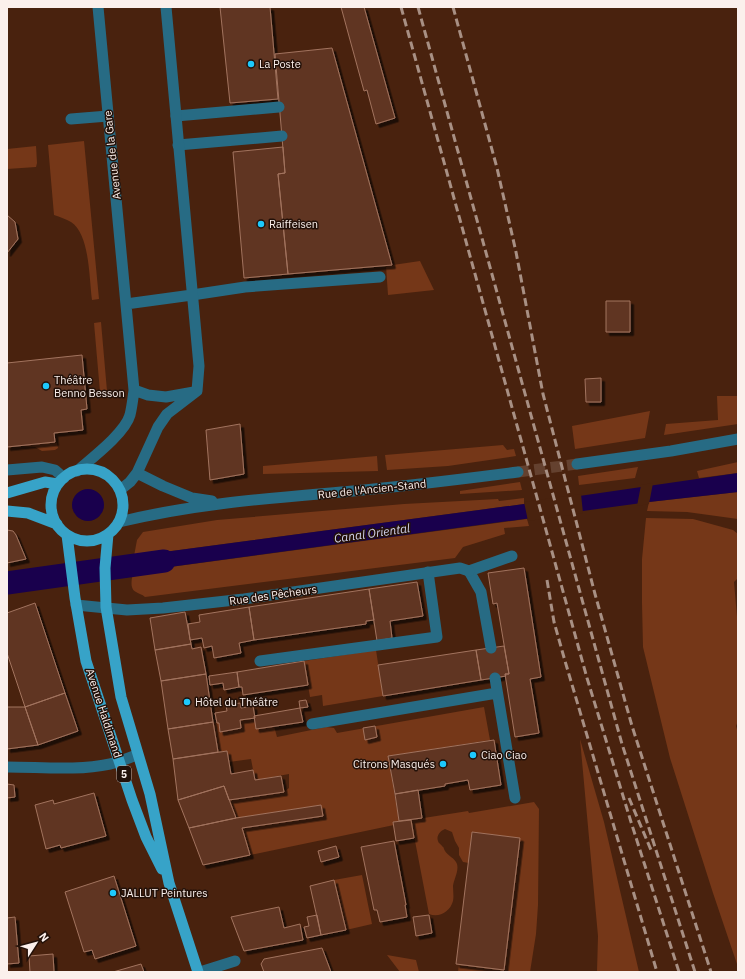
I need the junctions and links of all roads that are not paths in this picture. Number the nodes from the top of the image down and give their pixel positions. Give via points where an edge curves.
1 (98, 7) edge
2 (166, 7) edge
3 (279, 108) dead end
4 (108, 116) junction
5 (176, 116) junction
6 (71, 119) dead end
7 (282, 136) dead end
8 (178, 145) junction
9 (380, 277) dead end
10 (192, 295) junction
11 (126, 304) junction
12 (134, 390) junction
13 (197, 391) junction
14 (738, 439) edge
15 (577, 464) tunnel mouth
16 (7, 470) edge
17 (77, 471) junction
18 (518, 472) tunnel mouth
19 (137, 473) junction
20 (61, 481) junction
21 (120, 490) junction
22 (7, 493) edge
23 (224, 502) junction
24 (7, 511) edge
25 (119, 522) junction
26 (57, 524) junction
27 (108, 534) junction
28 (67, 535) junction
29 (512, 556) dead end
30 (469, 571) junction
31 (428, 572) junction
32 (75, 601) junction
33 (106, 607) junction
34 (490, 648) dead end
35 (260, 661) dead end
36 (495, 678) dead end
37 (497, 693) junction
38 (312, 724) dead end
39 (137, 755) junction
40 (120, 761) junction
41 (7, 767) edge
42 (515, 798) dead end
43 (169, 882) junction
44 (235, 961) dead end
45 (199, 972) edge

1 - 4 street, Avenue de la Gare
2 - 5 street
3 - 5 street
4 - 6 street
4 - 11 street, Avenue de la Gare
5 - 8 street
7 - 8 street
8 - 10 street
9 - 10 street via 245,287
10 - 11 street
10 - 13 street via 199,366
11 - 12 street, Avenue de la Gare
12 - 13 street via 166,397
12 - 17 street, Avenue de la Gare via 127,423
13 - 19 street via 167,414 158,427
14 - 15 street
16 - 20 street via 42,467 55,470
17 - 20 main road
17 - 21 main road via 98,471 107,475
18 - 23 street, Rue de l'Ancien-Stand via 395,487
19 - 21 street
19 - 23 street, Rue de l'Ancien-Stand via 192,498
20 - 22 main road via 45,482
20 - 26 main road via 52,497 52,511
21 - 25 main road via 123,512
23 - 25 street, Rue de l'Ancien-Stand
24 - 26 main road via 28,512
25 - 27 main road
26 - 28 main road
27 - 28 main road via 98,540 88,541 77,540
27 - 33 main road, Avenue Haldimand / 5 via 105,568
28 - 32 main road, Avenue Haldimand / 5
29 - 30 street
30 - 31 street, Rue des Pêcheurs via 460,568
30 - 34 street via 481,592
31 - 33 street, Rue des Pêcheurs via 163,608 127,610
31 - 35 street via 438,637
32 - 33 street, Rue des Pêcheurs
32 - 40 main road, Avenue Haldimand / 5 via 86,661
33 - 39 main road, Avenue Haldimand / 5 via 121,697
36 - 37 street
37 - 38 street
37 - 42 street
39 - 40 street
39 - 43 main road, Avenue Haldimand / 5 via 150,794
40 - 41 street via 72,768
40 - 43 main road, Avenue Haldimand / 5 via 146,837
43 - 45 main road, Avenue Haldimand / 5
44 - 45 street

